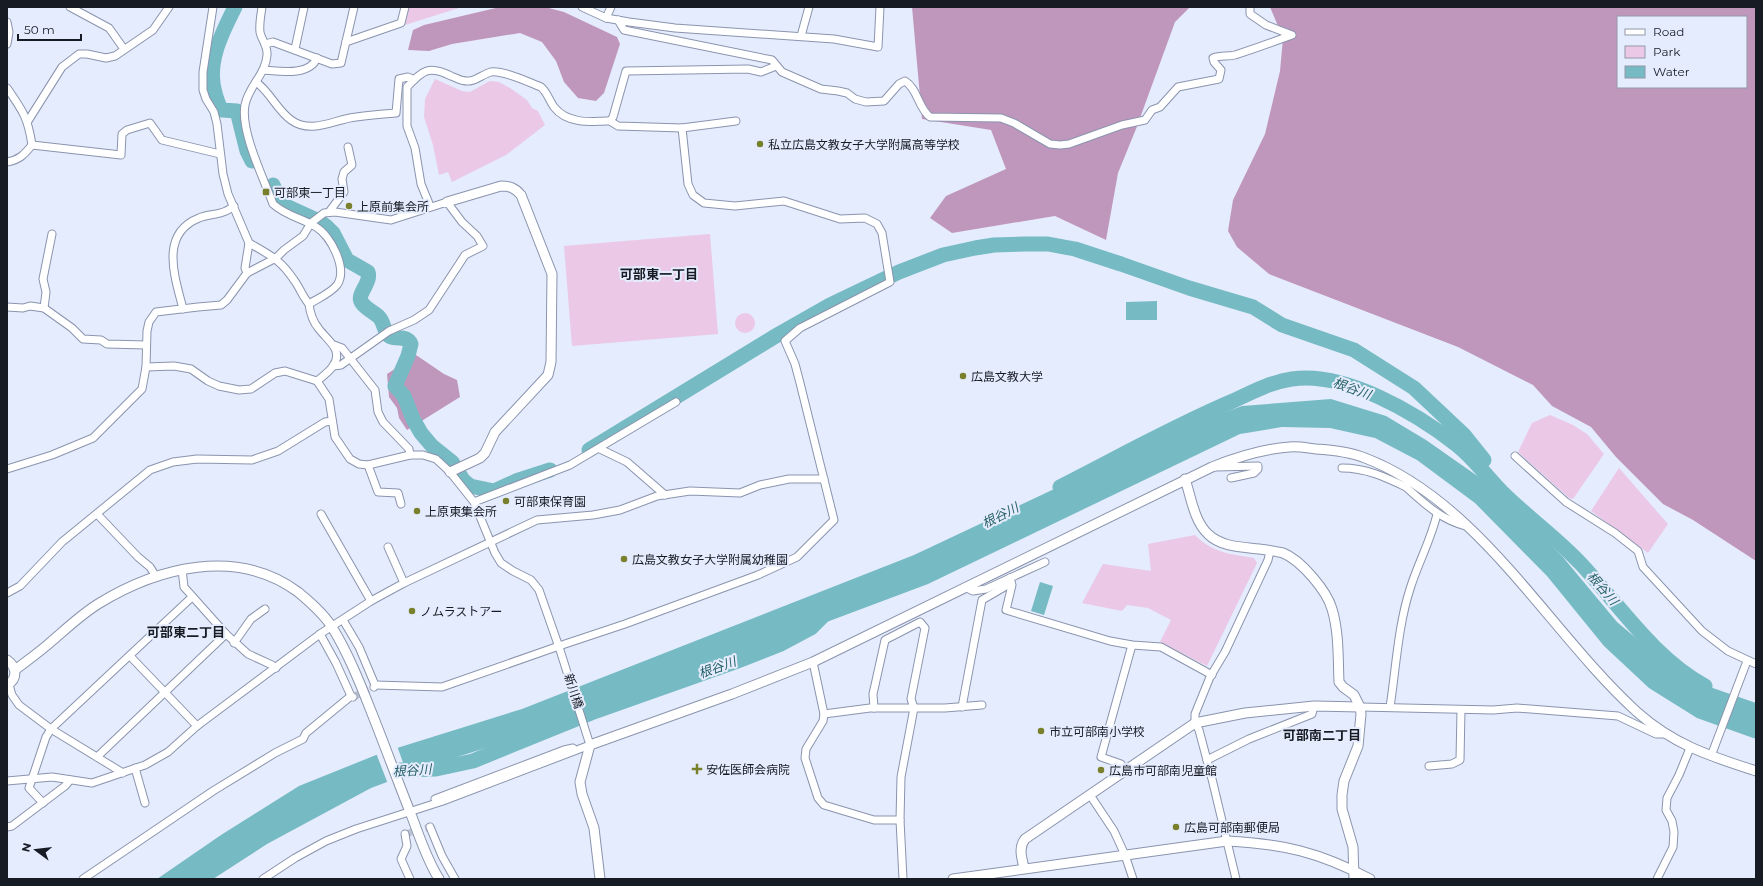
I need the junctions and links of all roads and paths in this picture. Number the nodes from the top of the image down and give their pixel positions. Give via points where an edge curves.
1 (70, 7) edge
2 (169, 7) edge
3 (213, 7) edge
4 (262, 7) edge
5 (304, 7) edge
6 (354, 7) edge
7 (405, 7) edge
8 (582, 7) edge
9 (611, 7) edge
10 (809, 7) edge
11 (880, 7) edge
12 (1250, 7) edge
13 (606, 18) junction
14 (618, 20) junction
15 (7, 22) edge
16 (801, 36) junction
17 (346, 42) junction
18 (7, 44) edge
19 (265, 44) junction
20 (124, 49) junction
21 (295, 49) junction
22 (317, 58) junction
23 (776, 66) junction
24 (263, 70) junction
25 (414, 80) junction
26 (256, 82) junction
27 (7, 88) edge
28 (28, 121) junction
29 (610, 121) junction
30 (736, 121) dead end
31 (682, 128) junction
32 (32, 146) junction
33 (348, 147) dead end
34 (220, 154) junction
35 (7, 162) edge
36 (447, 202) junction
37 (234, 206) junction
38 (430, 206) junction
39 (329, 212) junction
40 (314, 220) junction
41 (52, 234) dead end
42 (249, 243) junction
43 (276, 258) junction
44 (247, 273) junction
45 (309, 304) junction
46 (7, 306) edge
47 (44, 308) junction
48 (183, 309) junction
49 (146, 345) junction
50 (334, 345) junction
51 (350, 358) junction
52 (333, 366) junction
53 (146, 367) junction
54 (317, 381) junction
55 (676, 402) dead end
56 (332, 421) junction
57 (600, 449) junction
58 (410, 455) junction
59 (1515, 456) dead end
60 (368, 465) junction
61 (1212, 467) junction
62 (7, 468) edge
63 (1342, 468) dead end
64 (454, 470) junction
65 (1230, 478) dead end
66 (824, 479) junction
67 (1185, 479) junction
68 (1408, 484) junction
69 (665, 495) junction
70 (474, 502) junction
71 (401, 504) dead end
72 (97, 514) junction
73 (321, 514) dead end
74 (1437, 514) junction
75 (1466, 526) junction
76 (491, 542) junction
77 (388, 546) dead end
78 (1270, 551) junction
79 (1045, 562) dead end
80 (182, 569) junction
81 (155, 576) junction
82 (1010, 578) junction
83 (404, 583) junction
84 (965, 588) junction
85 (7, 593) edge
86 (192, 597) junction
87 (371, 601) junction
88 (265, 609) dead end
89 (342, 620) junction
90 (332, 626) junction
91 (226, 634) junction
92 (320, 634) junction
93 (234, 643) junction
94 (1132, 646) junction
95 (559, 648) junction
96 (130, 656) junction
97 (7, 660) edge
98 (813, 662) junction
99 (1746, 664) junction
100 (1756, 664) edge
101 (276, 668) junction
102 (15, 670) junction
103 (1212, 675) junction
104 (8, 685) edge
105 (164, 693) junction
106 (982, 705) dead end
107 (962, 706) junction
108 (1314, 706) junction
109 (1360, 707) junction
110 (1390, 707) junction
111 (874, 708) junction
112 (914, 708) junction
113 (1461, 710) junction
114 (824, 714) junction
115 (1195, 723) junction
116 (197, 726) junction
117 (51, 729) junction
118 (1665, 734) junction
119 (590, 745) junction
120 (1690, 748) junction
121 (1713, 753) junction
122 (97, 757) junction
123 (1207, 760) junction
124 (1429, 766) dead end
125 (135, 768) junction
126 (1126, 771) junction
127 (1756, 771) edge
128 (123, 773) junction
129 (31, 780) junction
130 (70, 780) junction
131 (7, 781) edge
132 (1090, 795) junction
133 (42, 803) junction
134 (145, 803) dead end
135 (408, 809) junction
136 (900, 820) junction
137 (7, 827) edge
138 (430, 827) dead end
139 (405, 834) dead end
140 (1227, 841) junction
141 (1125, 855) junction
142 (1024, 868) junction
143 (1355, 875) edge
144 (83, 879) edge
145 (263, 879) edge
146 (410, 879) edge
147 (439, 879) edge
148 (455, 879) edge
149 (600, 879) edge
150 (903, 879) edge
151 (953, 879) edge
152 (1133, 879) edge
153 (1236, 879) edge
154 (1370, 879) edge
155 (1657, 879) edge

1 - 20 street via 109,28
2 - 20 street via 152,30
3 - 34 street via 203,72 203,90 214,112
4 - 19 street via 260,32
5 - 21 street
6 - 17 street
7 - 17 street via 401,23
8 - 13 street
9 - 13 street
10 - 16 street
11 - 16 street via 878,47
12 - 23 street via 1250,14 1292,35 1247,51 1213,58 1221,70 1219,78 1178,87 1160,107 1152,110 1145,120 1060,146 1050,144 1014,122 1001,118 930,117 926,114 912,85 905,81 884,101 866,102 847,93 811,86 782,72
13 - 14 street
14 - 16 street via 674,28
14 - 23 street via 624,30 772,60
15 - 18 street
17 - 22 street via 341,63 332,64
19 - 21 street via 273,42
19 - 24 street via 268,54
20 - 28 street via 115,56 106,58 78,54 62,67
21 - 22 street
22 - 24 street via 316,62 304,69 292,72
23 - 29 street via 761,72 748,69 626,71
24 - 26 street
25 - 26 street via 408,77 399,79 396,114 355,117 318,127 293,122
25 - 29 street via 421,72 432,69 471,82 483,74 503,73 541,86 558,112 573,119 585,122
25 - 38 street via 407,87 407,126 421,184
26 - 40 street via 245,105 244,117 248,138 273,204 281,211
27 - 28 street
28 - 32 street
29 - 31 street via 618,126
30 - 31 street
31 - 66 street via 688,184 692,195 704,203 736,206 784,201 840,219 865,218 877,224 882,233 890,282 800,328 785,341 797,371
32 - 34 street via 121,155 122,134 150,123 162,140
32 - 35 street via 17,160
33 - 39 street via 352,165 344,172 344,192
34 - 37 street via 228,194
36 - 38 street
36 - 51 street via 483,246 464,256 429,310 387,333
36 - 64 street via 501,186 510,186 517,190 552,274 551,362 548,375 495,432 485,453
37 - 42 street
37 - 48 street via 222,213 199,218 183,227 176,237 173,247 175,273
38 - 39 street via 391,220
39 - 40 street
40 - 43 street via 303,236
40 - 45 street via 327,235 340,262 339,280 336,287
41 - 47 street via 43,279 46,292
42 - 43 street
42 - 44 street via 245,268
43 - 44 street
43 - 45 street via 295,281 302,297
44 - 48 street via 221,306
45 - 50 street via 310,314 319,329
46 - 47 street
47 - 49 street via 83,339 102,340 107,344
48 - 49 street via 156,312 148,322
49 - 53 street
50 - 51 street via 342,348
50 - 52 street via 337,356
51 - 52 street via 341,365
51 - 58 street via 375,390 378,412 383,422 409,449
52 - 54 street
53 - 54 street via 174,366 192,369 208,381 239,390 251,389 275,373 285,370
53 - 62 street via 142,389 93,438 52,455
54 - 56 street via 329,399
55 - 57 street
56 - 60 street via 335,437 350,459
56 - 72 street via 325,422 278,451 252,460 197,459 173,462 150,470
57 - 69 street via 627,462
57 - 70 street via 570,465
58 - 60 street
58 - 64 street, 新川橋 via 422,455
59 - 99 street via 1566,502 1638,551 1644,567 1702,631
60 - 71 street via 378,492 398,493
61 - 65 street via 1258,466 1254,473
61 - 67 street
61 - 68 street via 1244,455 1291,447 1345,453 1364,458
63 - 68 street via 1367,470
64 - 70 street, 新川橋
66 - 69 street via 789,478 740,493 690,491
66 - 95 street via 834,520 797,557 758,575
67 - 78 street via 1194,509 1202,528 1209,536 1232,546
67 - 84 street
68 - 74 street
68 - 75 street via 1433,496
69 - 76 street via 620,510 538,520
70 - 76 street, 新川橋
72 - 81 street via 150,566
72 - 85 street via 62,542 20,586
73 - 87 street
74 - 75 street
74 - 110 street via 1410,589 1402,621
75 - 118 street via 1495,554 1637,712
76 - 83 street
76 - 95 street, 新川橋 via 501,563 531,580 539,590
77 - 83 street
78 - 103 street via 1225,652
78 - 109 street via 1283,553 1295,560 1323,591 1332,608 1335,623 1339,682 1354,695
79 - 82 street
80 - 81 street
80 - 86 street via 184,587
80 - 90 street via 217,566 240,568 274,577 307,599
81 - 102 street via 97,604
82 - 84 street via 986,589 973,591
82 - 94 street via 1012,585 1006,610
82 - 107 street via 1006,586 982,600
83 - 87 street
84 - 98 street
86 - 91 street
86 - 96 street
87 - 89 street
88 - 93 street via 251,620
89 - 90 street
89 - 95 street via 359,647 374,686 442,687
90 - 92 street
90 - 135 street via 354,668
91 - 93 street
91 - 105 street
92 - 101 street
92 - 144 street via 352,696 306,733 303,739 269,756 213,791
93 - 101 street via 248,654
94 - 103 street via 1160,647
94 - 126 street via 1101,757 1120,764
95 - 119 street, 新川橋
96 - 105 street
96 - 117 street
97 - 102 street
98 - 114 street
98 - 119 street
99 - 100 street
99 - 121 street
101 - 116 street
102 - 104 street via 14,678
103 - 115 street via 1195,714
104 - 117 street via 19,705
105 - 116 street
105 - 122 street
106 - 107 street
107 - 112 street
108 - 109 street
108 - 115 street via 1245,713
108 - 123 street via 1312,714 1249,739
109 - 110 street
109 - 143 street via 1358,746 1344,782 1342,795 1342,809 1353,847
110 - 113 street
111 - 112 street
111 - 112 street via 873,694 885,640 920,622 925,628 911,699
111 - 114 street
112 - 136 street via 901,777
113 - 118 street via 1518,708 1618,716 1656,734
113 - 124 street via 1460,760 1452,764
114 - 136 street via 823,721 806,749 805,758 818,798 824,805 874,820
115 - 123 street
115 - 126 street
116 - 125 street via 168,752
117 - 122 street
117 - 129 street
118 - 120 street
119 - 135 street via 564,750
119 - 149 street via 580,782 594,828
120 - 121 street
120 - 155 street via 1667,798 1666,810 1674,832 1673,847
121 - 127 street
122 - 128 street
123 - 140 street
125 - 128 street
125 - 134 street
126 - 132 street
128 - 130 street via 92,783
129 - 130 street via 52,777
129 - 131 street
129 - 133 street via 29,788
130 - 133 street
132 - 141 street via 1114,831
132 - 142 street via 1025,839 1020,850
133 - 137 street via 12,826
135 - 145 street via 326,841
135 - 147 street via 428,860
136 - 150 street
138 - 148 street
139 - 146 street via 407,846 401,859
140 - 141 street
140 - 143 street via 1295,848 1325,858
140 - 153 street
141 - 142 street
141 - 152 street
142 - 151 street
143 - 154 street

